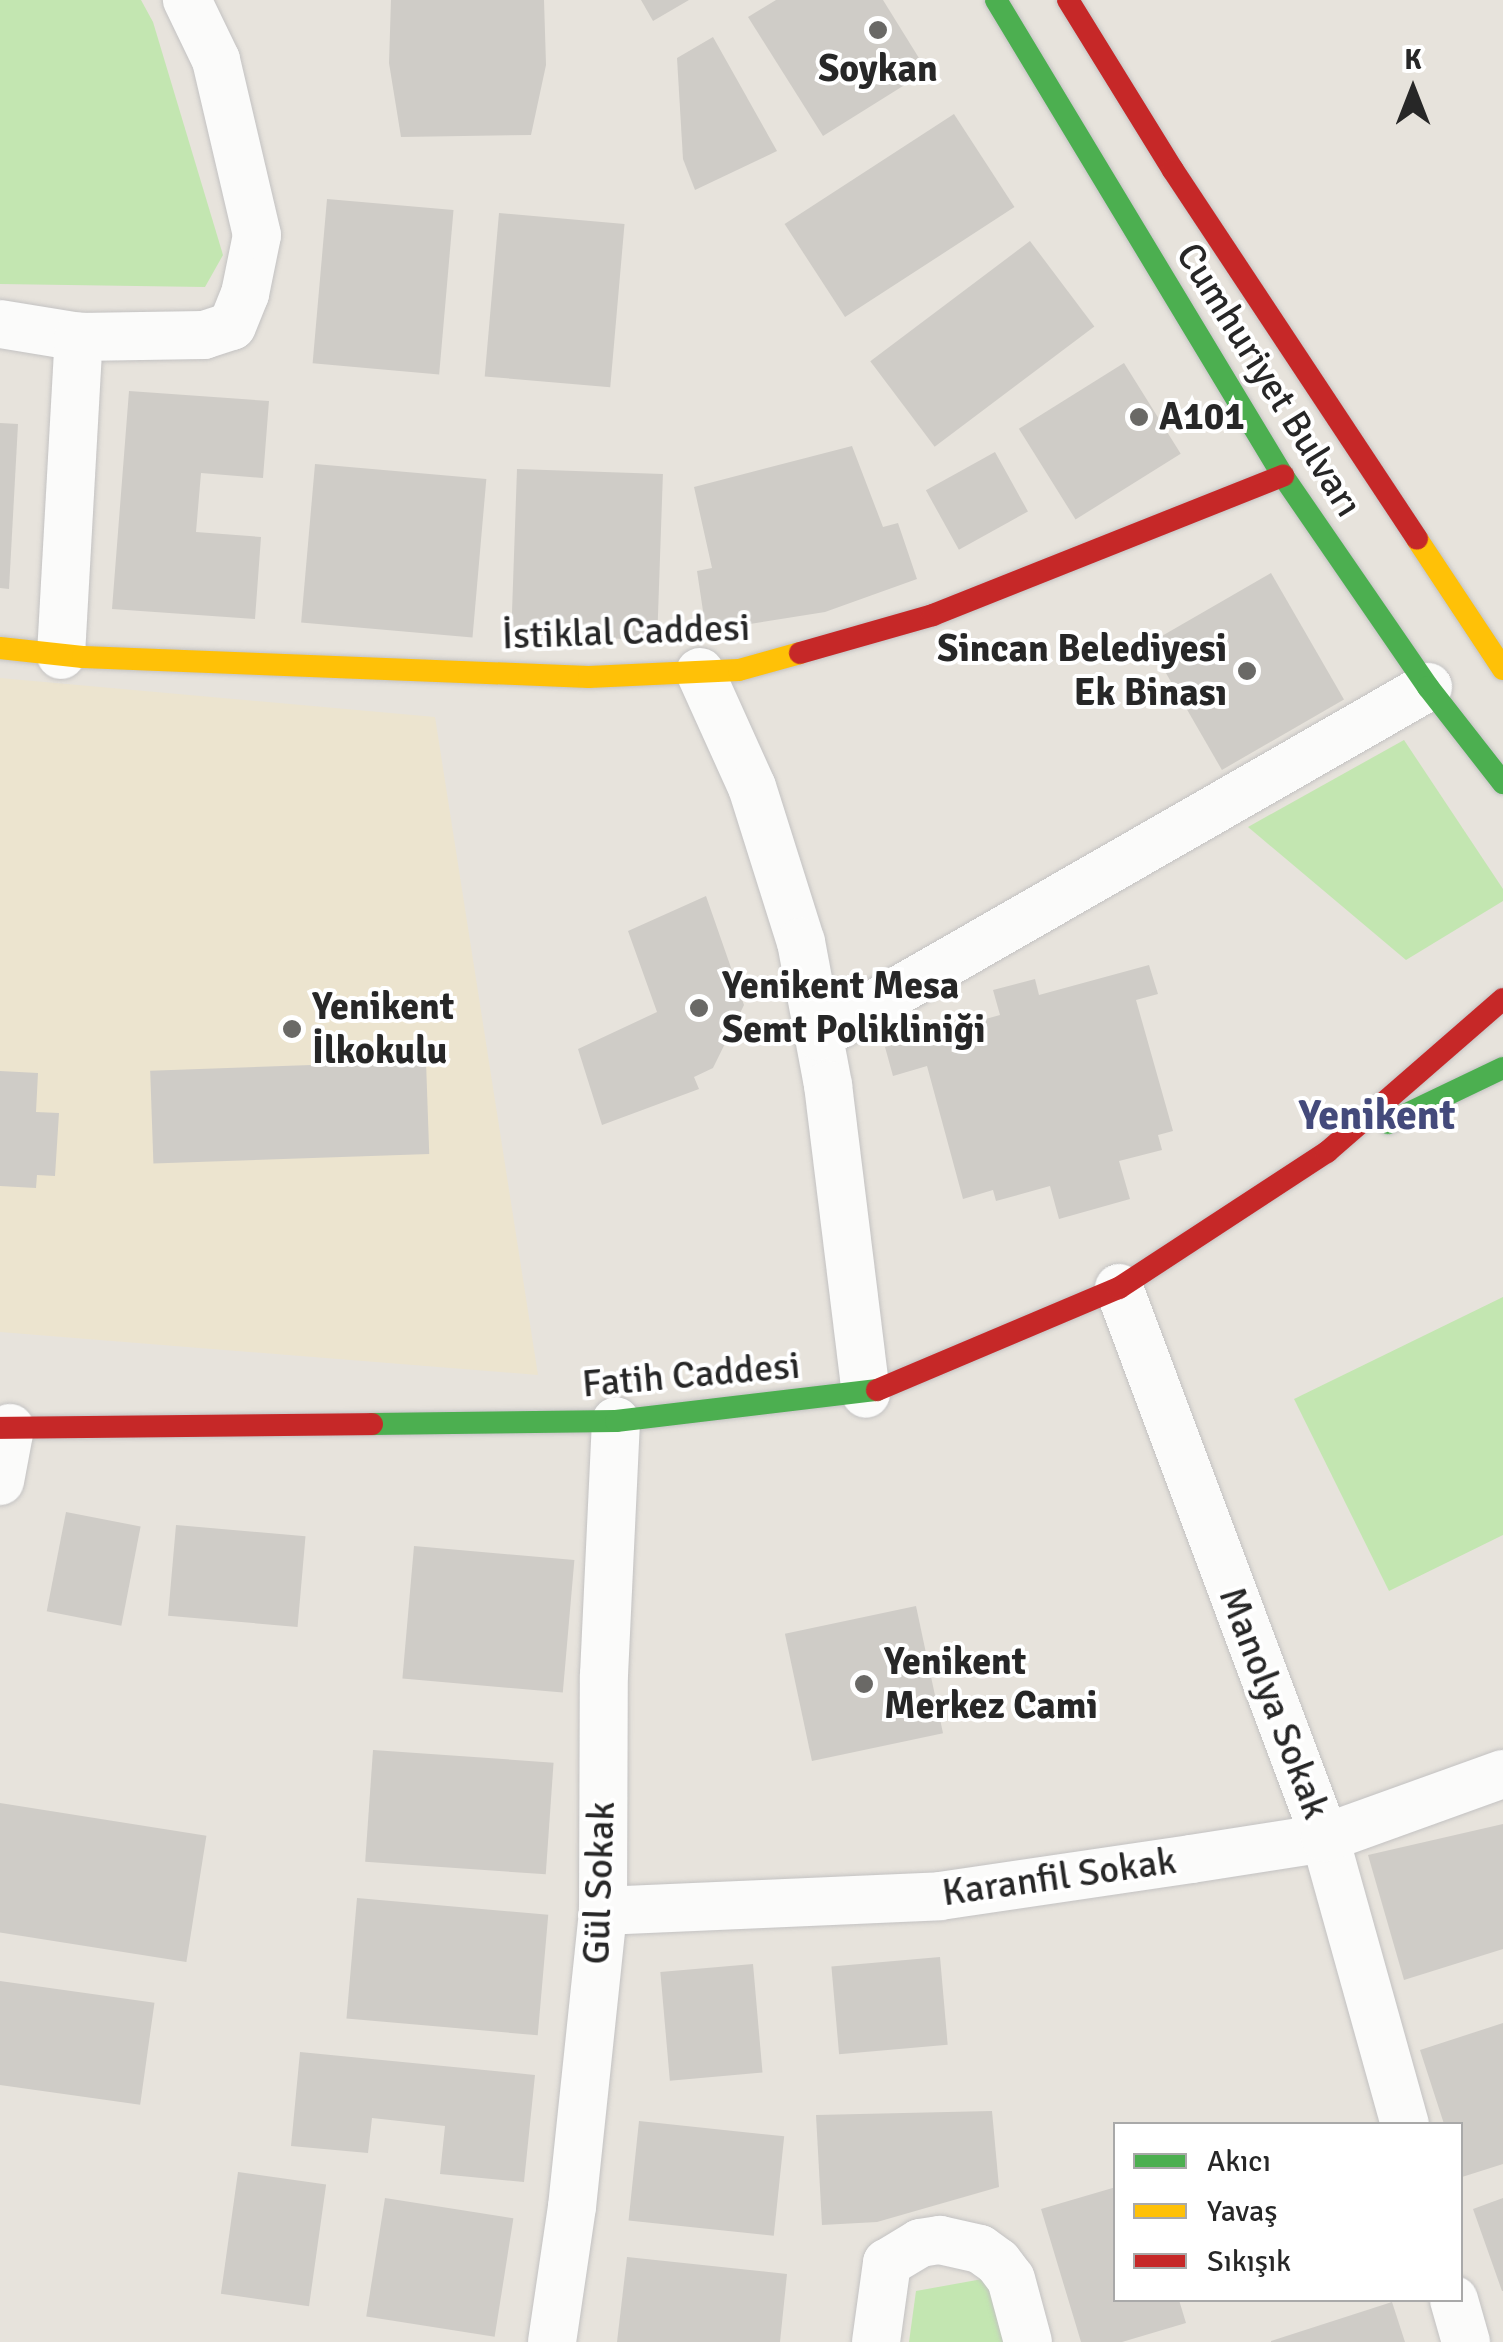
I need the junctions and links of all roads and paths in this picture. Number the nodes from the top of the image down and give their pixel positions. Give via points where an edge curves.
1 (187, 0) edge
2 (996, 0) edge
3 (1068, 0) edge
4 (0, 324) edge
5 (79, 337) junction
6 (1283, 476) junction
7 (0, 648) edge
8 (61, 655) junction
9 (1503, 669) edge
10 (700, 672) junction
11 (1428, 687) junction
12 (1503, 783) edge
13 (1503, 999) edge
14 (819, 1036) junction
15 (1503, 1068) edge
16 (1326, 1152) junction
17 (1120, 1288) junction
18 (866, 1394) junction
19 (616, 1421) junction
20 (5, 1428) edge
21 (0, 1481) edge
22 (1503, 1774) edge
23 (1325, 1838) junction
24 (602, 1910) junction
25 (1404, 2122) edge
26 (1455, 2302) edge
27 (552, 2342) edge
28 (876, 2342) edge
29 (1028, 2342) edge
30 (1466, 2342) edge

1 - 5 street via 216,60 257,234 245,294 232,326 204,335
2 - 6 street, Cumhuriyet Bulvarı
3 - 9 street, Cumhuriyet Bulvarı
4 - 5 street
5 - 8 street
6 - 10 street, İstiklal Caddesi via 934,615 739,670
6 - 11 street, Cumhuriyet Bulvarı
7 - 8 street, İstiklal Caddesi
8 - 10 street, İstiklal Caddesi via 589,676
10 - 14 street via 752,787 801,942
11 - 12 street, Cumhuriyet Bulvarı
11 - 14 street
13 - 16 street, Fatih Caddesi
14 - 18 street
15 - 16 street, Fatih Caddesi
16 - 17 street, Fatih Caddesi
17 - 18 street, Fatih Caddesi
17 - 23 street, Manolya Sokak
18 - 19 street, Fatih Caddesi
19 - 20 street, Fatih Caddesi
19 - 24 street, Gül Sokak
20 - 21 street
22 - 23 street, Karanfil Sokak
23 - 24 street, Karanfil Sokak via 940,1896
23 - 25 street, Manolya Sokak
24 - 27 street, Gül Sokak
26 - 30 street
28 - 29 street via 886,2263 902,2250 940,2240 980,2249 998,2262 1012,2279

